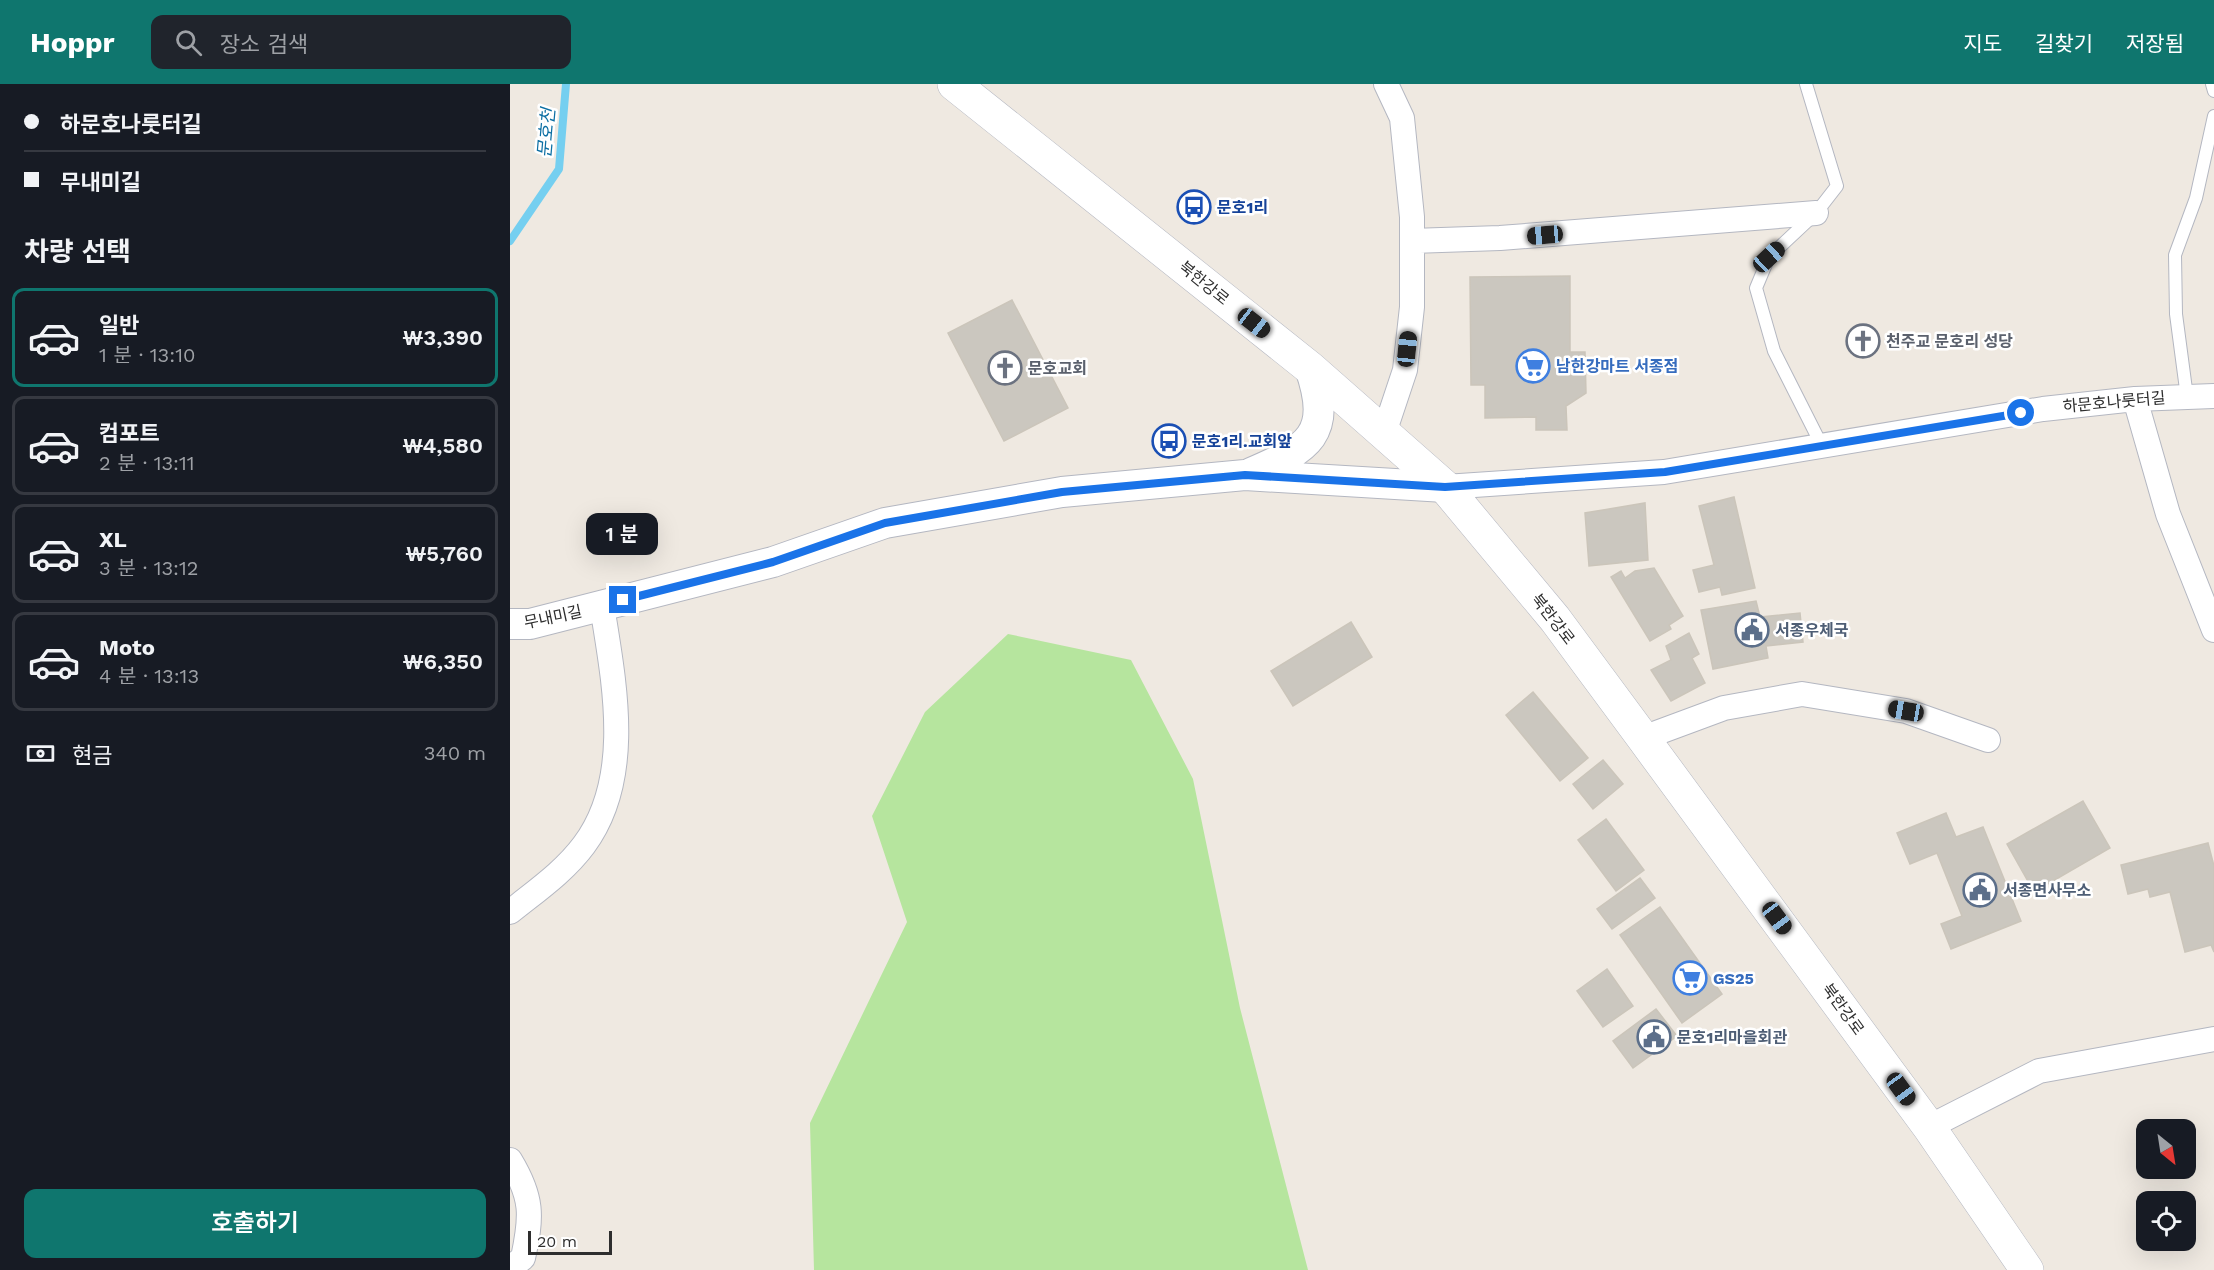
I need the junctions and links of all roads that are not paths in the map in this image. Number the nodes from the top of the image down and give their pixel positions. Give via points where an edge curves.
1 (954, 84) edge
2 (1386, 84) edge
3 (1806, 84) edge
4 (2212, 84) edge
5 (2214, 92) edge
6 (2214, 116) edge
7 (1816, 213) junction
8 (1412, 241) junction
9 (1310, 368) junction
10 (2214, 396) edge
11 (2187, 397) junction
12 (2135, 399) junction
13 (1384, 433) junction
14 (1822, 446) junction
15 (1245, 475) junction
16 (1445, 487) junction
17 (602, 606) junction
18 (510, 624) edge
19 (2214, 630) edge
20 (1643, 738) junction
21 (1988, 740) dead end
22 (510, 912) edge
23 (2214, 1039) edge
24 (1929, 1127) junction
25 (510, 1160) edge
26 (510, 1268) edge
27 (2027, 1270) edge

1 - 9 main road, 북한강로
2 - 8 street via 1402,118
3 - 7 lane via 1837,186
4 - 5 lane
6 - 11 lane via 2196,198 2175,255 2176,314
7 - 8 street via 1500,238
7 - 14 lane via 1769,257 1756,288 1774,351
8 - 13 street via 1412,307 1405,370
9 - 13 main road, 북한강로
9 - 15 street via 1320,416 1309,442 1281,460
10 - 11 street, 하문호나룻터길
11 - 12 street, 하문호나룻터길
12 - 14 street, 하문호나룻터길 via 2043,409
12 - 19 street via 2168,514
13 - 16 main road, 북한강로
14 - 16 street, 하문호나룻터길 via 1665,472
15 - 16 street, 무내미길
15 - 17 street, 무내미길 via 1062,492 885,523 773,562
16 - 20 main road, 북한강로 via 1555,620
17 - 18 street, 무내미길 via 530,624
17 - 22 street via 615,687 614,761 606,806 585,844 560,872
20 - 21 street via 1724,708 1802,693 1906,711
20 - 24 main road, 북한강로
23 - 24 street via 2039,1071
24 - 27 main road, 북한강로
25 - 26 street via 524,1184 531,1222 523,1258

